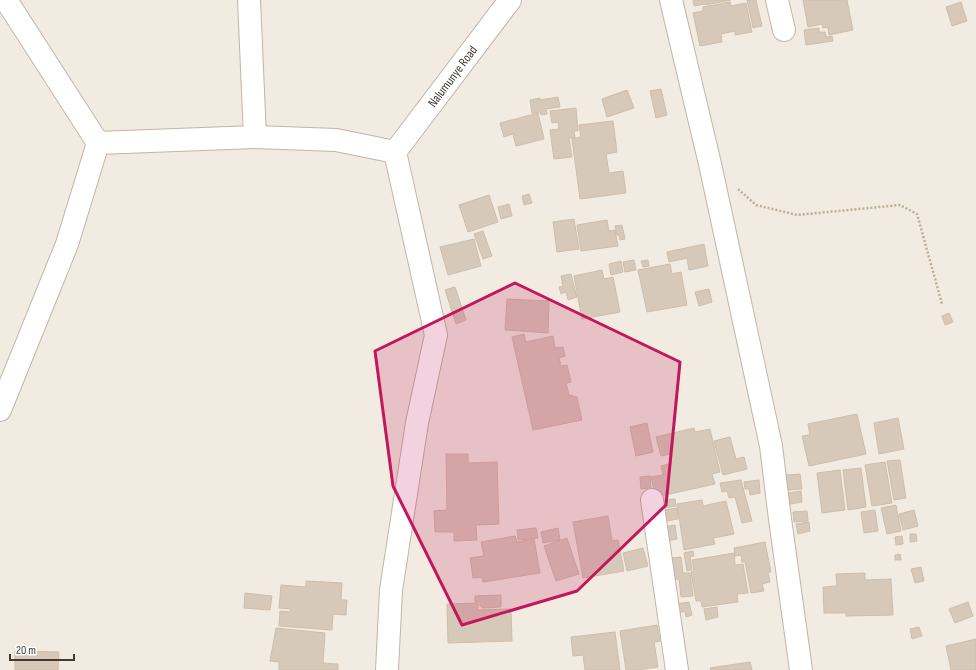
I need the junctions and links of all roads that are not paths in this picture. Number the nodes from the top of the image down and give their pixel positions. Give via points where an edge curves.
1 (6, 0) edge
2 (249, 0) edge
3 (510, 0) edge
4 (671, 0) edge
5 (777, 0) edge
6 (784, 30) dead end
7 (255, 137) junction
8 (98, 143) junction
9 (395, 152) junction
10 (9, 362) edge
11 (0, 410) edge
12 (652, 500) dead end
13 (387, 670) edge
14 (677, 670) edge
15 (801, 670) edge

1 - 8 street
2 - 7 street
3 - 9 street, Nalumunye Road
4 - 15 street via 710,164 771,446
5 - 6 street
7 - 8 street
7 - 9 street via 336,140
8 - 10 street via 67,244
9 - 13 street via 436,335 417,423 391,590
10 - 11 street
12 - 14 street

